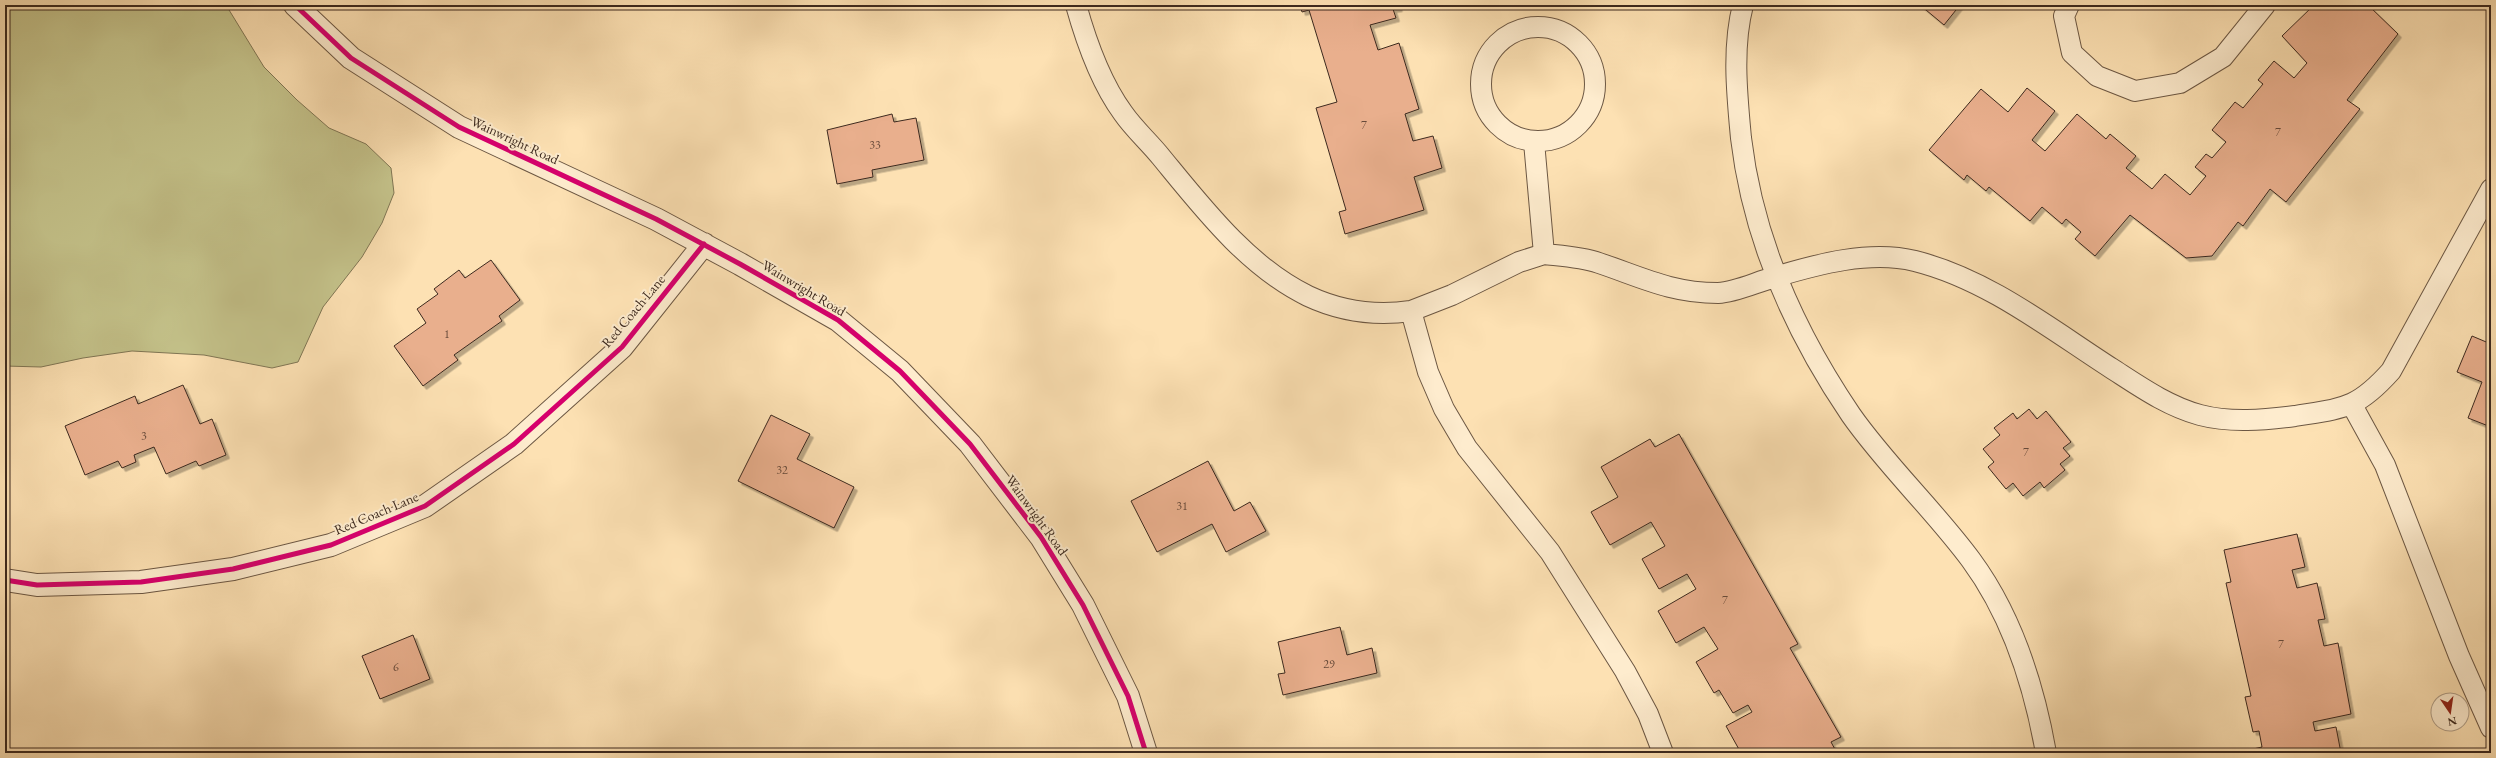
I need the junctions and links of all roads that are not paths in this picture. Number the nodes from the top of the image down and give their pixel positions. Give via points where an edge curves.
1 (295, 5) edge
2 (1076, 5) edge
3 (1743, 5) edge
4 (2070, 5) edge
5 (2259, 7) edge
6 (1534, 142) junction
7 (2491, 189) edge
8 (704, 244) junction
9 (1544, 254) junction
10 (1775, 276) junction
11 (1411, 311) junction
12 (2352, 405) junction
13 (5, 580) edge
14 (2491, 728) edge
15 (1146, 753) edge
16 (1663, 753) edge
17 (2046, 753) edge

1 - 8 street, Wainwright Road via 351,58 459,127
2 - 11 lane via 1103,78 1123,113 1213,220 1273,275 1308,296 1348,310 1386,314
3 - 10 lane via 1739,21 1737,98 1745,172 1754,211
4 - 5 lane via 2064,16 2072,53 2097,76 2135,91 2180,83 2223,57
6 - 6 lane via 1506,133 1490,117 1482,98 1481,76 1487,57 1495,45 1510,33 1534,27 1552,29 1572,38 1584,49 1594,68 1596,86 1584,120 1571,132 1555,139
6 - 9 lane
7 - 12 lane via 2391,371 2372,392
8 - 13 street, Red Coach Lane via 622,347 514,444 425,506 331,545 234,569 141,582 37,585
8 - 15 street, Wainwright Road via 838,320 900,371 970,444 1041,537 1084,605 1128,696
9 - 10 lane via 1596,262 1656,284 1687,292 1721,293
9 - 11 lane via 1519,262 1452,295
10 - 12 lane via 1844,260 1882,257 1914,261 1958,276 2008,301 2153,396 2200,415 2233,420 2269,420
10 - 17 lane via 1793,319 1819,366 1853,417 1972,561 2002,611 2022,656 2037,702
11 - 16 lane via 1428,372 1444,409 1467,448 1550,552 1625,671 1648,714
12 - 14 lane via 2385,465 2459,656

